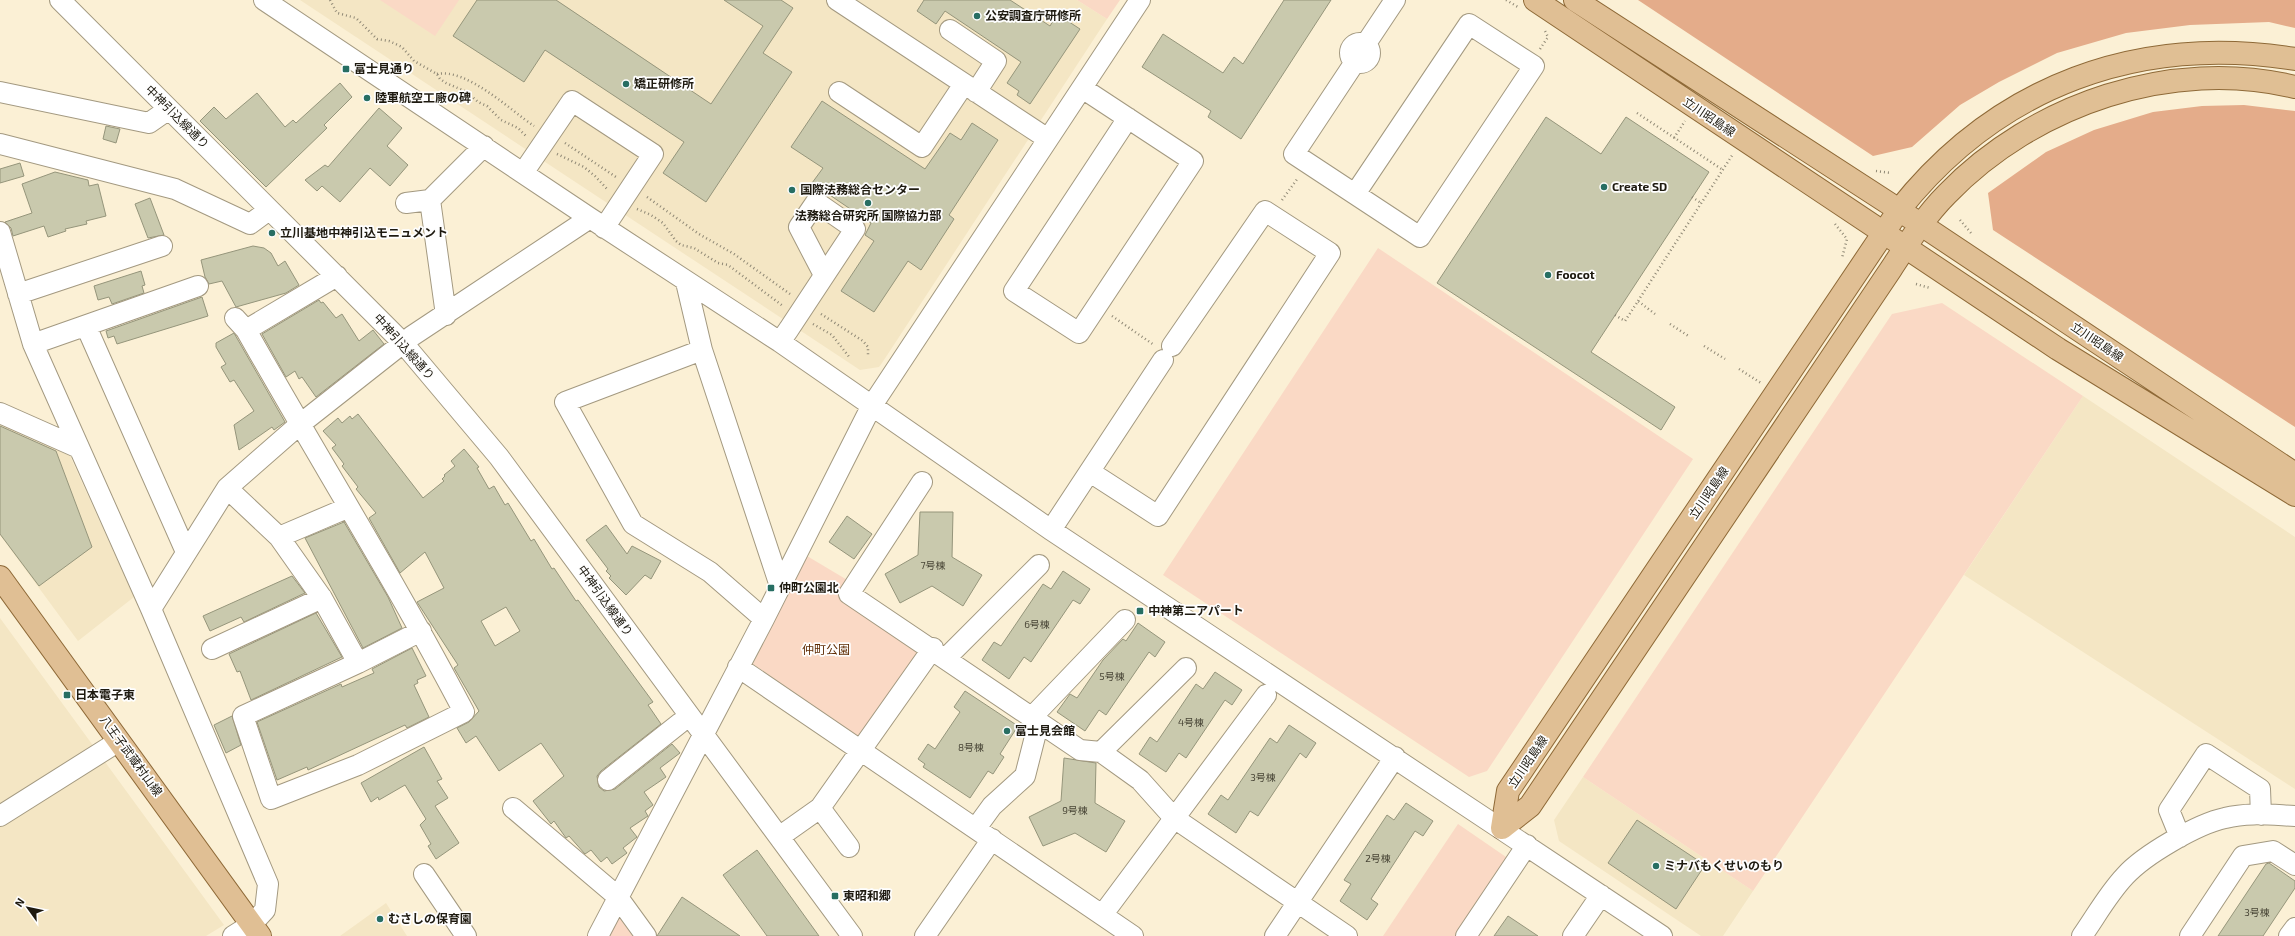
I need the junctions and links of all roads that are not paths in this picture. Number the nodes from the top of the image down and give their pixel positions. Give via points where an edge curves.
1 (60, 0) edge
2 (264, 0) edge
3 (837, 0) edge
4 (1140, 0) edge
5 (1395, 0) edge
6 (1535, 0) edge
7 (1575, 0) edge
8 (950, 30) dead end
9 (2295, 59) edge
10 (2295, 87) edge
11 (970, 88) junction
12 (1082, 88) junction
13 (0, 92) edge
14 (839, 92) dead end
15 (169, 109) junction
16 (1128, 118) junction
17 (1048, 139) junction
18 (0, 144) edge
19 (484, 146) junction
20 (523, 173) junction
21 (1355, 194) junction
22 (430, 200) junction
23 (406, 203) dead end
24 (269, 210) junction
25 (1899, 210) junction
26 (597, 223) junction
27 (1921, 225) junction
28 (0, 232) edge
29 (1883, 233) junction
30 (162, 246) dead end
31 (1905, 248) junction
32 (824, 275) dead end
33 (337, 276) junction
34 (686, 282) junction
35 (11, 285) edge
36 (198, 286) dead end
37 (446, 315) junction
38 (86, 326) junction
39 (780, 342) junction
40 (403, 343) junction
41 (33, 344) junction
42 (702, 350) junction
43 (871, 407) junction
44 (0, 413) edge
45 (299, 425) junction
46 (78, 448) junction
47 (1090, 472) junction
48 (2295, 474) edge
49 (922, 482) dead end
50 (227, 488) junction
51 (2295, 495) edge
52 (347, 508) junction
53 (531, 520) dead end
54 (1051, 530) junction
55 (279, 537) junction
56 (186, 552) junction
57 (1039, 564) dead end
58 (0, 577) edge
59 (780, 586) junction
60 (322, 598) junction
61 (151, 609) junction
62 (764, 619) junction
63 (1125, 620) dead end
64 (421, 631) junction
65 (212, 649) dead end
66 (940, 653) junction
67 (358, 664) junction
68 (738, 667) junction
69 (1186, 668) dead end
70 (1266, 695) dead end
71 (1035, 719) junction
72 (680, 723) junction
73 (700, 740) junction
74 (119, 741) junction
75 (862, 751) junction
76 (1101, 752) junction
77 (1395, 757) junction
78 (608, 780) dead end
79 (513, 808) dead end
80 (820, 808) junction
81 (2261, 814) junction
82 (0, 816) edge
83 (2295, 816) edge
84 (1174, 818) junction
85 (976, 828) junction
86 (1502, 828) junction
87 (779, 837) junction
88 (2180, 837) junction
89 (992, 839) junction
90 (1527, 845) junction
91 (849, 847) dead end
92 (2295, 865) edge
93 (424, 874) dead end
94 (1601, 895) junction
95 (617, 896) junction
96 (1297, 902) junction
97 (1103, 914) junction
98 (256, 930) edge
99 (233, 936) edge
100 (466, 936) edge
101 (598, 936) edge
102 (646, 936) edge
103 (852, 936) edge
104 (925, 936) edge
105 (1133, 936) edge
106 (1275, 936) edge
107 (1347, 936) edge
108 (1466, 936) edge
109 (1573, 936) edge
110 (1662, 936) edge
111 (2082, 936) edge
112 (2190, 936) edge

1 - 15 street, 中神引込線通り
2 - 19 street
3 - 11 street
4 - 12 street
5 - 21 street via 1294,154
6 - 29 main road, 立川昭島線
7 - 25 main road, 立川昭島線
8 - 11 street via 996,61
9 - 25 main road via 2251,53 2182,53 2138,60 2070,79 2034,95 1969,138 1924,179
10 - 27 main road via 2250,79 2213,78 2175,81 2098,98 2032,128 1996,151 1947,194
11 - 14 street via 922,147
11 - 17 street
12 - 16 street
12 - 17 street
13 - 15 street via 149,123
15 - 24 street, 中神引込線通り
16 - 16 street via 1014,291 1078,333 1193,161
17 - 43 street
18 - 24 street via 175,189 250,224
19 - 20 street
19 - 22 street
20 - 26 street
20 - 26 street via 572,100 653,154 627,194
21 - 21 street via 1420,237 1534,66 1469,24
22 - 23 street
22 - 37 street
24 - 33 street, 中神引込線通り
25 - 27 main road, 立川昭島線
25 - 29 main road, 立川昭島線
26 - 34 street
26 - 37 street
27 - 31 main road
27 - 48 main road, 立川昭島線
28 - 35 street
29 - 31 main road, 立川昭島線
29 - 86 main road, 立川昭島線 via 1508,791
30 - 35 street
31 - 51 main road, 立川昭島線 via 2058,349
31 - 86 main road via 1530,806
32 - 39 street
33 - 40 street, 中神引込線通り
33 - 45 street via 241,324
34 - 39 street
34 - 42 street
35 - 41 street
36 - 38 street
37 - 40 street
38 - 41 street
38 - 56 street
39 - 43 street
40 - 45 street
40 - 73 street, 中神引込線通り via 500,457
41 - 46 street
42 - 59 street
42 - 62 street via 565,402 633,524 710,572
43 - 54 street
43 - 59 street
44 - 46 street
45 - 50 street
45 - 52 street
46 - 61 street
47 - 47 street via 1165,352 1265,211 1330,253 1158,516
47 - 54 street
49 - 66 street via 849,594
50 - 55 street
50 - 56 street
52 - 55 street
52 - 64 street
53 - 72 street
54 - 77 street
55 - 60 street
56 - 61 street
57 - 66 street
58 - 74 main road, 八王子武蔵村山線
59 - 62 street
60 - 65 street
60 - 67 street
61 - 98 street via 268,884 265,910
62 - 68 street
63 - 71 street
64 - 67 street
64 - 67 street via 464,712 358,765 271,799 243,716
66 - 71 street
66 - 75 street
68 - 73 street
68 - 75 street
69 - 76 street
70 - 84 street
71 - 76 street via 1080,750
71 - 85 street via 1025,776 992,806
72 - 73 street
72 - 78 street
73 - 87 street
73 - 95 street
74 - 82 street
74 - 98 main road, 八王子武蔵村山線
75 - 80 street
75 - 85 street
76 - 84 street via 1140,780
77 - 86 street
77 - 96 street
79 - 95 street
80 - 87 street
80 - 91 street
81 - 83 street
81 - 88 street via 2209,822
81 - 88 street via 2260,789 2206,754 2169,810
84 - 96 street
84 - 97 street
85 - 89 street
86 - 90 street
87 - 103 street
88 - 111 street via 2126,875
89 - 97 street
89 - 104 street
90 - 94 street
90 - 108 street
92 - 112 street via 2273,851 2243,856
93 - 100 street
94 - 109 street
94 - 110 street
95 - 101 street
95 - 102 street
96 - 106 street
96 - 107 street
97 - 105 street
98 - 99 street

